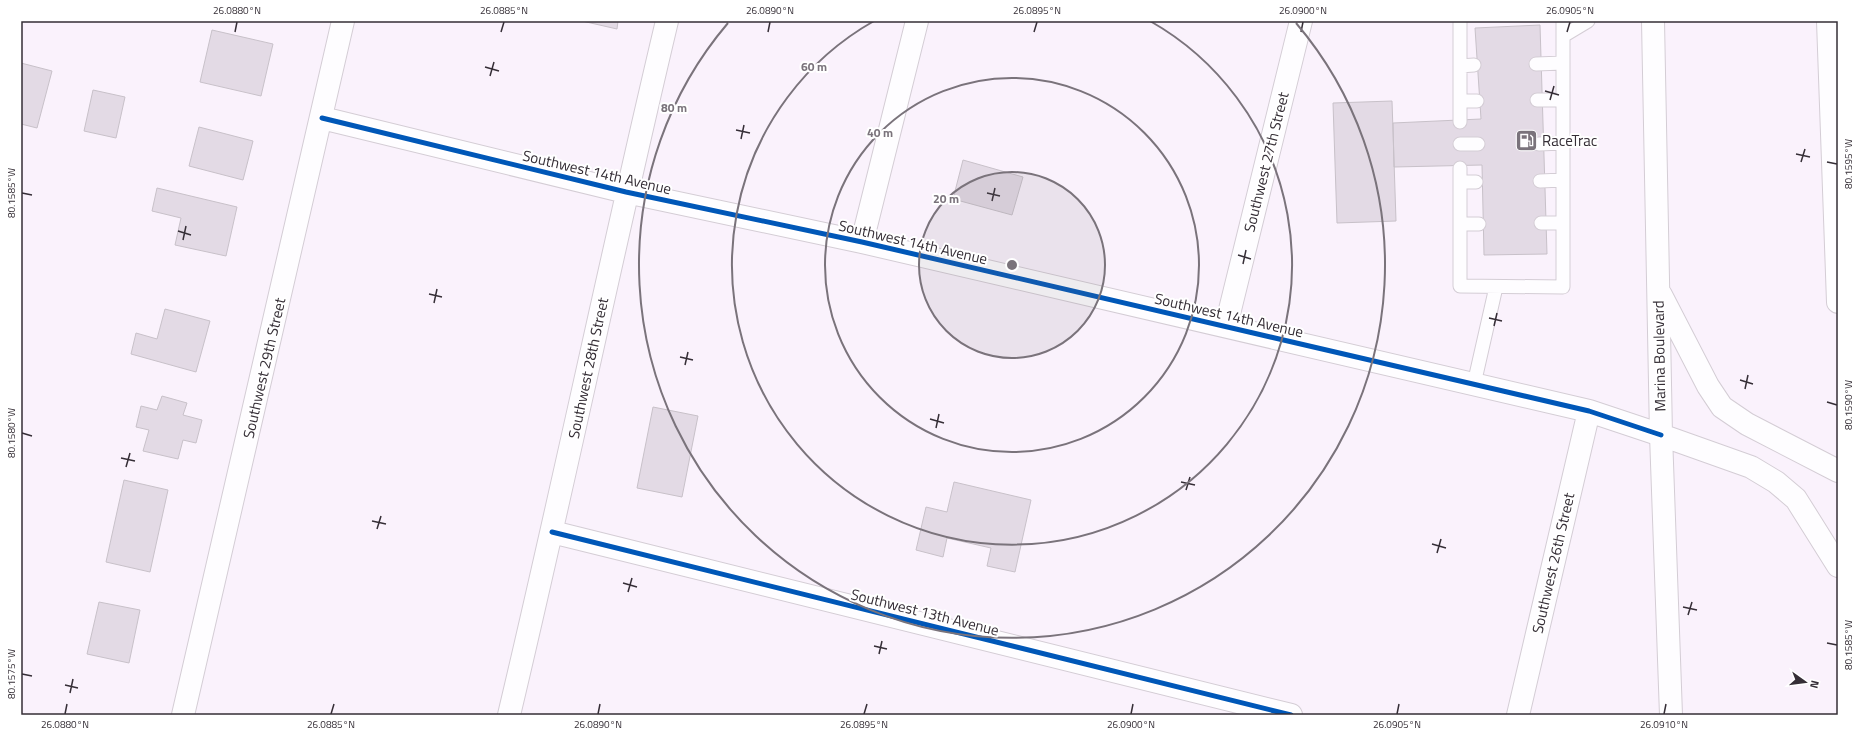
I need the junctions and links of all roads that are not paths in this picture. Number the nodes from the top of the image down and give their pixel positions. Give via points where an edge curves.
1 (343, 21) edge
2 (667, 21) edge
3 (917, 21) edge
4 (1301, 21) edge
5 (1460, 21) edge
6 (1563, 21) edge
7 (1588, 21) edge
8 (1653, 21) edge
9 (1828, 21) edge
10 (1563, 36) junction
11 (1563, 63) junction
12 (1536, 64) dead end
13 (1474, 65) dead end
14 (1460, 66) junction
15 (1537, 100) dead end
16 (1563, 100) junction
17 (1460, 101) junction
18 (1477, 101) dead end
19 (322, 118) junction
20 (1460, 122) dead end
21 (1563, 143) junction
22 (1460, 144) dead end
23 (1478, 144) dead end
24 (1539, 144) dead end
25 (1460, 168) dead end
26 (1563, 180) junction
27 (1540, 181) dead end
28 (1460, 182) junction
29 (1476, 182) dead end
30 (626, 192) junction
31 (1541, 223) dead end
32 (1563, 223) junction
33 (1460, 224) junction
34 (1479, 224) dead end
35 (862, 242) junction
36 (1496, 287) junction
37 (1658, 290) junction
38 (1838, 302) edge
39 (1226, 326) junction
40 (1474, 384) junction
41 (1589, 412) junction
42 (1661, 435) junction
43 (1838, 471) edge
44 (552, 532) junction
45 (1838, 566) edge
46 (184, 715) edge
47 (509, 715) edge
48 (1291, 715) edge
49 (1518, 715) edge
50 (1671, 715) edge

1 - 19 street, Southwest 29th Street
2 - 30 street, Southwest 28th Street
3 - 35 street
4 - 39 street, Southwest 27th Street
5 - 14 lane
6 - 10 lane
7 - 10 lane
8 - 37 street, Marina Boulevard
9 - 38 street
10 - 11 lane
11 - 12 lane
11 - 16 lane
13 - 14 lane
14 - 17 lane
15 - 16 lane
16 - 21 lane
17 - 18 lane
17 - 20 lane
19 - 30 street, Southwest 14th Avenue
19 - 46 street, Southwest 29th Street
21 - 24 lane
21 - 26 lane
22 - 23 lane
25 - 28 lane
26 - 27 lane
26 - 32 lane
28 - 29 lane
28 - 33 lane
30 - 35 street, Southwest 14th Avenue
30 - 44 street, Southwest 28th Street
31 - 32 lane
32 - 36 lane via 1563,287
33 - 34 lane
33 - 36 lane via 1460,286
35 - 39 street, Southwest 14th Avenue
36 - 40 lane
37 - 42 street, Marina Boulevard
37 - 43 street via 1708,386 1722,407 1746,424
39 - 40 street, Southwest 14th Avenue
40 - 41 street, Southwest 14th Avenue
41 - 42 street, Southwest 14th Avenue
41 - 49 street, Southwest 26th Street
42 - 45 street, Southwest 14th Avenue via 1751,467 1776,482 1796,499
42 - 50 street, Marina Boulevard
44 - 47 street, Southwest 28th Street
44 - 48 street, Southwest 13th Avenue

